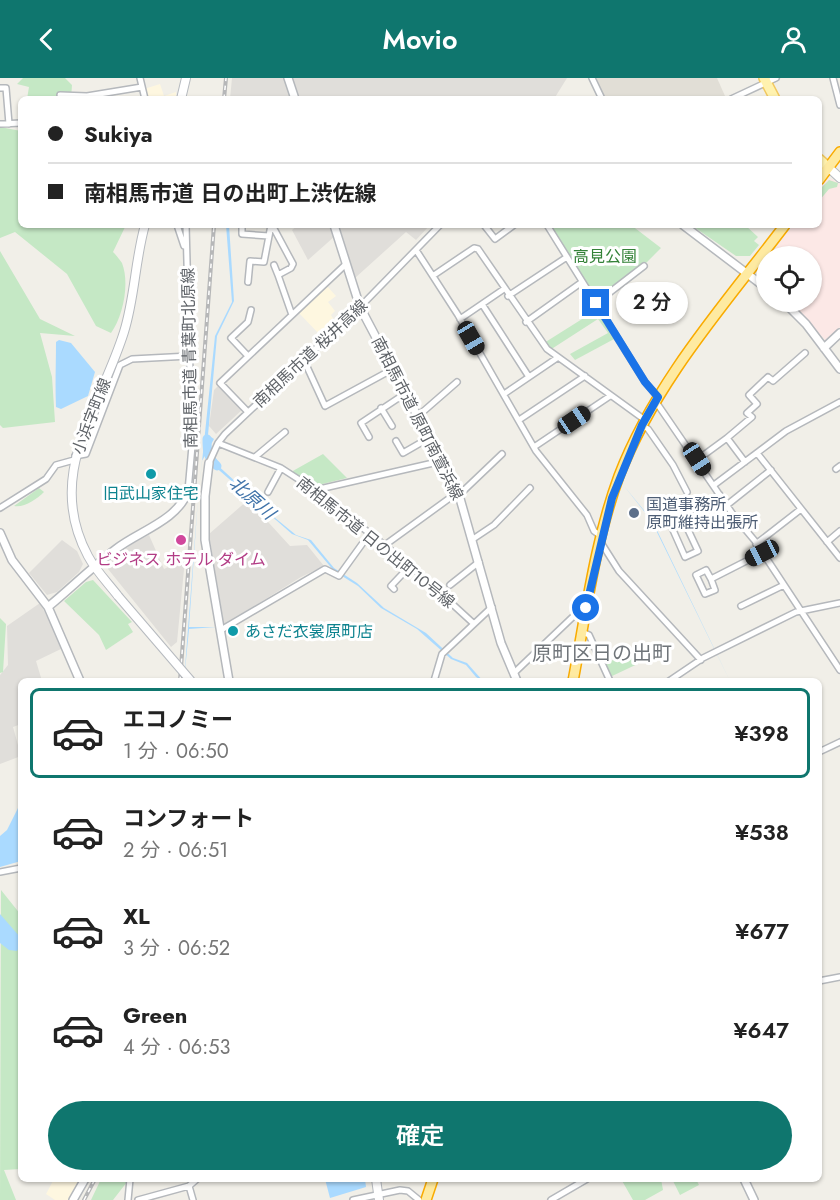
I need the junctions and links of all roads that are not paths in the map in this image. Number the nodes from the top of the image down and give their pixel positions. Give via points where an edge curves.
1 (140, 78) edge
2 (186, 78) edge
3 (288, 78) edge
4 (592, 78) edge
5 (833, 78) edge
6 (769, 79) edge
7 (142, 87) junction
8 (0, 88) edge
9 (103, 94) junction
10 (60, 95) dead end
11 (97, 96) edge
12 (144, 96) edge
13 (182, 96) edge
14 (294, 96) edge
15 (601, 96) edge
16 (737, 96) edge
17 (774, 96) edge
18 (840, 105) edge
19 (18, 123) edge
20 (0, 124) edge
21 (9, 124) junction
22 (840, 152) edge
23 (822, 162) edge
24 (828, 168) junction
25 (822, 176) edge
26 (839, 176) edge
27 (144, 228) edge
28 (178, 228) edge
29 (186, 228) edge
30 (242, 228) edge
31 (270, 228) edge
32 (273, 228) edge
33 (335, 228) edge
34 (437, 228) edge
35 (486, 228) edge
36 (510, 228) edge
37 (549, 228) edge
38 (687, 228) edge
39 (783, 228) edge
40 (269, 236) junction
41 (416, 250) junction
42 (186, 255) junction
43 (567, 257) junction
44 (346, 264) junction
45 (274, 265) dead end
46 (644, 266) dead end
47 (747, 273) junction
48 (278, 275) junction
49 (434, 275) junction
50 (756, 280) edge
51 (248, 282) dead end
52 (582, 282) junction
53 (504, 289) junction
54 (508, 296) junction
55 (596, 303) junction
56 (482, 304) junction
57 (360, 307) junction
58 (251, 310) dead end
59 (793, 312) edge
60 (292, 315) junction
61 (460, 319) junction
62 (526, 322) junction
63 (840, 333) edge
64 (824, 348) junction
65 (805, 353) dead end
66 (190, 356) junction
67 (248, 356) junction
68 (303, 358) junction
69 (557, 358) junction
70 (116, 364) junction
71 (393, 369) junction
72 (840, 369) edge
73 (585, 376) junction
74 (529, 377) junction
75 (457, 382) dead end
76 (406, 393) junction
77 (504, 394) junction
78 (610, 396) junction
79 (657, 399) junction
80 (840, 402) edge
81 (381, 408) junction
82 (247, 411) junction
83 (418, 416) junction
84 (519, 420) junction
85 (643, 423) junction
86 (392, 426) dead end
87 (285, 432) dead end
88 (369, 437) dead end
89 (429, 438) junction
90 (727, 438) junction
91 (396, 441) dead end
92 (218, 443) junction
93 (534, 447) junction
94 (757, 453) junction
95 (502, 454) dead end
96 (255, 457) junction
97 (74, 458) junction
98 (697, 459) junction
99 (442, 461) junction
100 (745, 462) junction
101 (209, 464) joint
102 (281, 468) junction
103 (771, 470) junction
104 (714, 485) junction
105 (530, 488) dead end
106 (315, 490) junction
107 (188, 491) joint
108 (267, 492) dead end
109 (687, 492) dead end
110 (458, 493) junction
111 (720, 495) junction
112 (727, 505) junction
113 (0, 508) edge
114 (801, 509) junction
115 (682, 517) junction
116 (840, 531) edge
117 (0, 533) edge
118 (370, 533) junction
119 (473, 539) junction
120 (601, 539) junction
121 (827, 542) junction
122 (756, 544) junction
123 (385, 545) junction
124 (762, 553) junction
125 (840, 558) edge
126 (479, 562) junction
127 (410, 566) junction
128 (95, 567) junction
129 (711, 579) dead end
130 (450, 585) dead end
131 (784, 585) junction
132 (394, 590) dead end
133 (840, 603) edge
134 (741, 606) dead end
135 (492, 607) junction
136 (48, 608) junction
137 (586, 608) junction
138 (801, 611) junction
139 (473, 623) junction
140 (221, 630) junction
141 (582, 632) junction
142 (701, 660) junction
143 (840, 670) edge
144 (514, 673) junction
145 (79, 678) edge
146 (188, 678) edge
147 (229, 678) edge
148 (435, 678) edge
149 (516, 678) edge
150 (574, 678) edge
151 (609, 678) edge
152 (682, 678) edge
153 (840, 742) edge
154 (822, 751) edge
155 (18, 869) edge
156 (0, 872) edge
157 (840, 977) edge
158 (822, 980) edge
159 (83, 1182) edge
160 (130, 1182) edge
161 (194, 1182) edge
162 (432, 1182) edge
163 (582, 1182) edge
164 (745, 1182) edge
165 (189, 1186) junction
166 (378, 1196) edge
167 (73, 1200) edge
168 (128, 1200) edge
169 (138, 1200) edge
170 (193, 1200) edge
171 (353, 1200) edge
172 (419, 1200) edge
173 (426, 1200) edge
174 (551, 1200) edge
175 (754, 1200) edge

1 - 7 street
2 - 13 main road
3 - 14 street
4 - 15 street
5 - 18 street
6 - 16 street
6 - 17 main road
7 - 9 street
7 - 12 street
8 - 21 street via 6,88
9 - 10 street
9 - 11 street
19 - 21 street
20 - 21 street
22 - 24 highway
23 - 24 main road
24 - 25 highway
24 - 26 main road
27 - 70 main road, 小浜字町線
28 - 42 street
29 - 42 street, 南相馬市道 青葉町北原線
30 - 40 street via 242,234
31 - 40 street
32 - 48 street via 293,264
33 - 44 street, 南相馬市道 原町南萱浜線
34 - 41 street, 南相馬市道 桜井高線
35 - 36 street via 495,239
37 - 43 street
38 - 47 street
39 - 47 highway
40 - 51 street via 264,262 250,261
41 - 49 street
41 - 57 street, 南相馬市道 桜井高線
42 - 66 street, 南相馬市道 青葉町北原線
43 - 52 street
43 - 54 street
44 - 57 street, 南相馬市道 原町南萱浜線
44 - 60 street
45 - 48 street
46 - 55 street
47 - 50 street
47 - 79 highway
48 - 60 street
49 - 53 street via 474,248
49 - 61 street
52 - 55 street
52 - 62 street
53 - 54 street
53 - 56 street
54 - 62 street
55 - 79 street
56 - 61 street
56 - 74 street
57 - 68 street, 南相馬市道 桜井高線
57 - 71 street, 南相馬市道 原町南萱浜線
58 - 67 street via 248,322 231,338
59 - 64 street
60 - 67 street
61 - 77 street
62 - 69 street
63 - 64 street
64 - 72 street
65 - 90 street via 773,381 768,377 749,395 757,404 747,413 752,417
66 - 70 street via 132,359
66 - 107 street, 南相馬市道 青葉町北原線 via 192,446
67 - 82 street via 220,382
68 - 71 street via 326,406
68 - 82 street, 南相馬市道 桜井高線
69 - 73 street
69 - 74 street
70 - 97 main road, 小浜字町線
71 - 76 street, 南相馬市道 原町南萱浜線
73 - 78 street
73 - 84 street
74 - 77 street
75 - 83 street
76 - 81 street
76 - 83 street, 南相馬市道 原町南萱浜線
77 - 84 street
78 - 85 street
78 - 93 street
79 - 85 highway
79 - 98 street
80 - 94 street via 786,431
81 - 86 street
81 - 88 street via 361,423
82 - 92 street, 南相馬市道 桜井高線
83 - 89 street, 南相馬市道 原町南萱浜線
84 - 93 street
85 - 109 street
85 - 120 highway via 620,475
87 - 96 street
89 - 91 street via 404,453
89 - 99 street, 南相馬市道 原町南萱浜線
90 - 98 street
90 - 100 street
92 - 96 street, 南相馬市道 日の出町10号線
92 - 101 street, 南相馬市道 桜井高線
93 - 120 street
94 - 100 street
94 - 103 street
95 - 110 street
96 - 102 street, 南相馬市道 日の出町10号線
97 - 113 street via 56,465 46,479
97 - 128 main road, 小浜字町線 via 74,518 80,540
98 - 104 street
99 - 106 street
99 - 110 street, 南相馬市道 原町南萱浜線
100 - 104 street
101 - 140 street, 南相馬市道 桜井高線 via 205,540
102 - 106 street, 南相馬市道 日の出町10号線
102 - 108 street
103 - 112 street
103 - 114 street
104 - 111 street
105 - 119 street via 489,529
106 - 118 street, 南相馬市道 日の出町10号線
107 - 128 street via 168,516
110 - 119 street, 南相馬市道 原町南萱浜線
110 - 123 street
111 - 112 street
111 - 115 street
112 - 122 street
114 - 121 street
114 - 122 street
115 - 115 street via 669,521 686,557 699,551
116 - 121 street
117 - 136 street via 12,560
118 - 123 street, 南相馬市道 日の出町10号線
118 - 140 street via 340,574 325,569
119 - 126 street, 南相馬市道 原町南萱浜線
120 - 137 highway
120 - 142 street via 619,571
121 - 125 street
122 - 124 street
123 - 127 street, 南相馬市道 日の出町10号線
124 - 129 street
124 - 131 street
126 - 130 street
126 - 135 street, 南相馬市道 原町南萱浜線
127 - 132 street via 391,586
127 - 139 street, 南相馬市道 日の出町10号線
128 - 136 street
128 - 146 main road, 小浜字町線, bridge
131 - 134 street
131 - 138 street
133 - 138 street
135 - 139 street
135 - 144 street, 南相馬市道 原町南萱浜線
136 - 145 street
137 - 141 highway
137 - 144 street
138 - 142 street
138 - 143 street
139 - 148 street via 444,651
140 - 147 street, 南相馬市道 桜井高線
141 - 150 highway
141 - 151 street via 589,635
142 - 152 street
144 - 149 street, 南相馬市道 原町南萱浜線
153 - 154 street
155 - 156 street
157 - 158 street
159 - 167 street
160 - 168 street
161 - 165 street
162 - 173 highway
163 - 174 street
164 - 175 street
165 - 169 street
165 - 170 street
166 - 171 street
166 - 172 street via 400,1190

